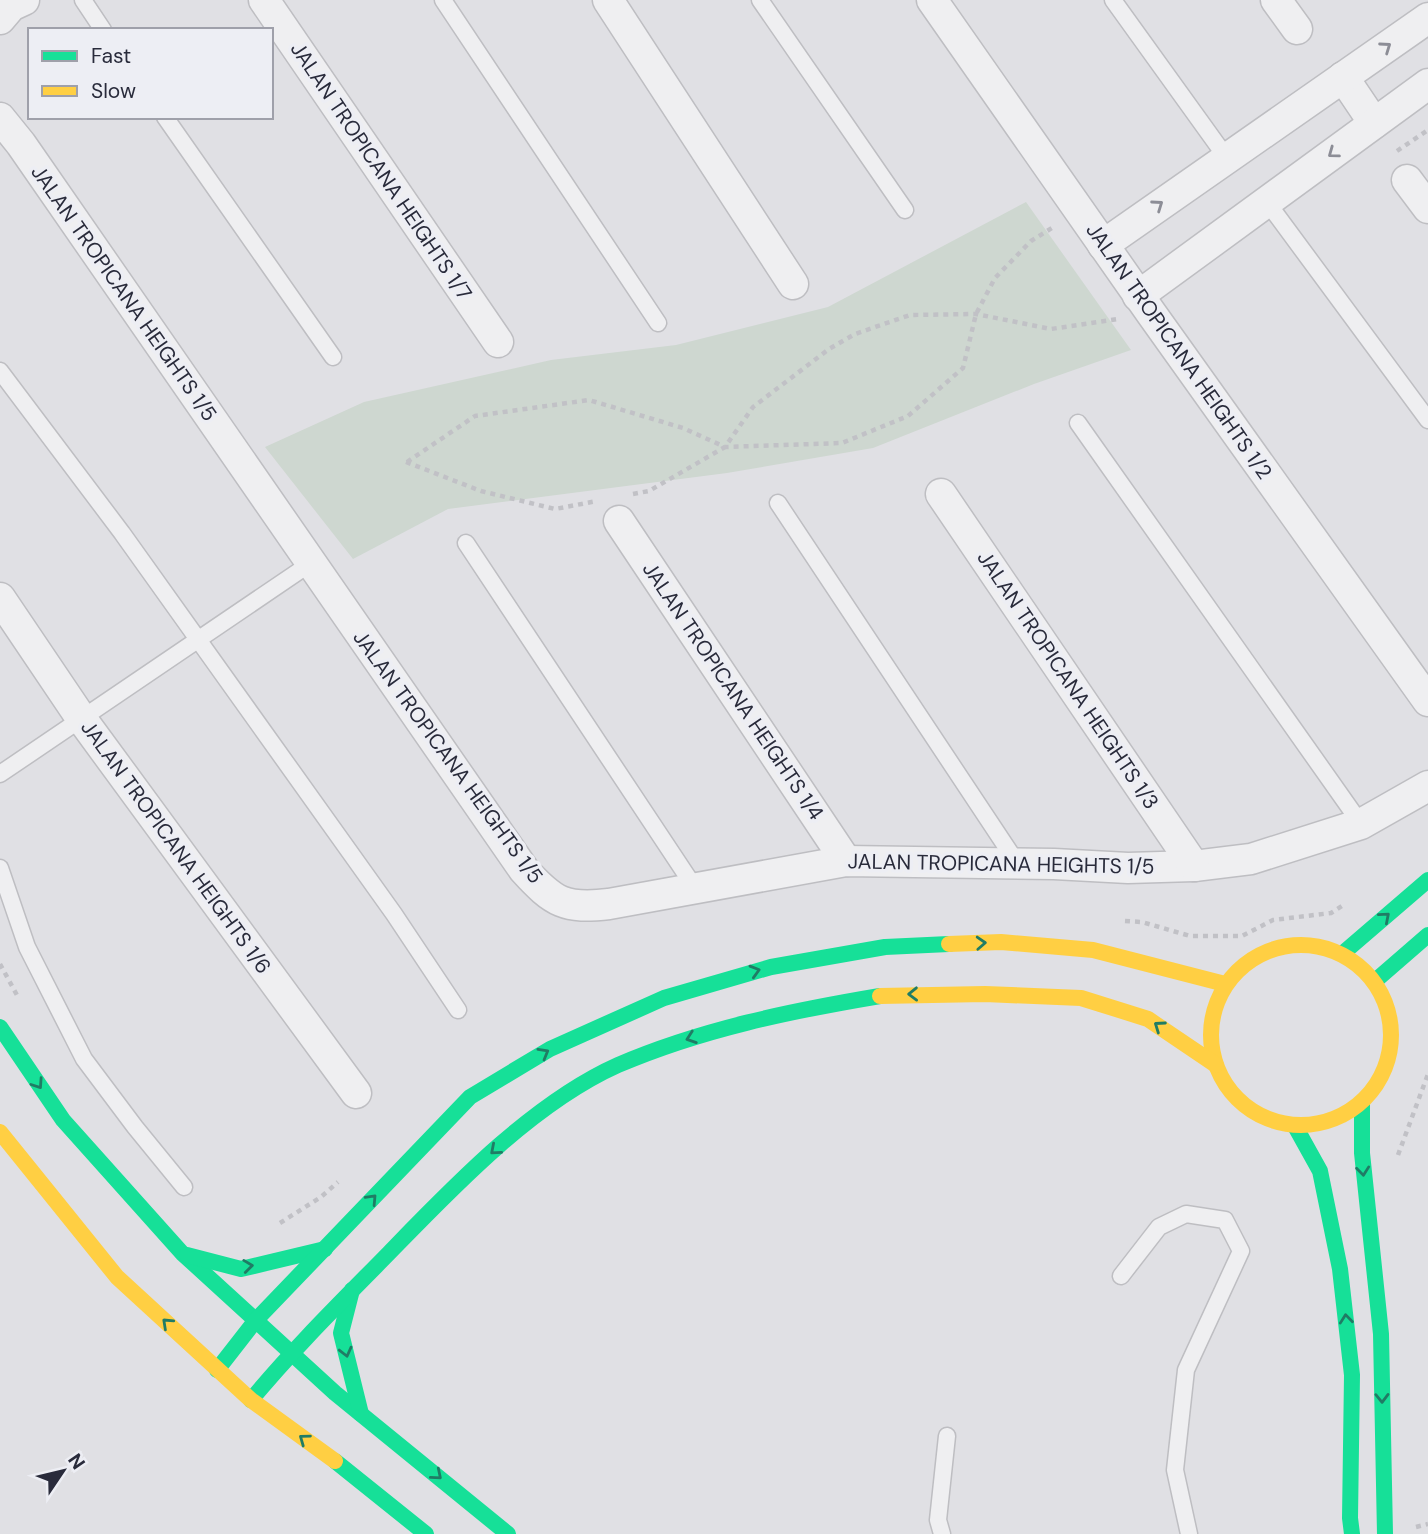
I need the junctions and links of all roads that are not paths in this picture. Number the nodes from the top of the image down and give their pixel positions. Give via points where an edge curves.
1 (23, 0) edge
2 (83, 0) edge
3 (264, 0) edge
4 (443, 0) edge
5 (608, 0) edge
6 (760, 0) edge
7 (932, 0) edge
8 (1113, 0) edge
9 (1276, 0) edge
10 (1428, 18) edge
11 (0, 19) edge
12 (102, 28) edge
13 (1297, 29) dead end
14 (1343, 77) junction
15 (1428, 83) edge
16 (0, 118) edge
17 (166, 119) edge
18 (1374, 123) junction
19 (10, 140) edge
20 (1226, 157) junction
21 (1408, 180) dead end
22 (1267, 202) junction
23 (1428, 208) edge
24 (905, 210) dead end
25 (1103, 244) junction
26 (793, 284) dead end
27 (1145, 304) junction
28 (658, 323) dead end
29 (498, 342) dead end
30 (332, 357) dead end
31 (0, 371) edge
32 (1428, 420) edge
33 (1078, 423) dead end
34 (941, 494) dead end
35 (778, 503) dead end
36 (616, 505) road end
37 (467, 543) dead end
38 (311, 563) junction
39 (0, 598) edge
40 (197, 640) junction
41 (1428, 701) edge
42 (81, 718) junction
43 (0, 774) edge
44 (1428, 786) edge
45 (1361, 824) junction
46 (846, 861) junction
47 (1017, 863) junction
48 (1194, 866) junction
49 (0, 868) edge
50 (1428, 880) edge
51 (695, 888) junction
52 (1428, 935) edge
53 (1342, 954) junction
54 (1375, 981) junction
55 (1225, 984) junction
56 (458, 1010) dead end
57 (0, 1027) edge
58 (1216, 1065) junction
59 (356, 1093) dead end
60 (1362, 1103) junction
61 (1295, 1126) junction
62 (0, 1132) edge
63 (184, 1187) dead end
64 (325, 1249) junction
65 (182, 1253) junction
66 (1121, 1276) dead end
67 (352, 1290) junction
68 (256, 1320) junction
69 (291, 1352) junction
70 (217, 1370) junction
71 (251, 1401) junction
72 (361, 1414) junction
73 (947, 1436) dead end
74 (426, 1534) edge
75 (508, 1534) edge
76 (942, 1534) edge
77 (1189, 1534) edge
78 (1352, 1534) edge
79 (1385, 1534) edge

1 - 11 street
2 - 12 lane
3 - 29 street, JALAN TROPICANA HEIGHTS 1/7
4 - 28 lane
5 - 26 street
6 - 24 lane
7 - 25 street, JALAN TROPICANA HEIGHTS 1/2
8 - 20 lane
9 - 13 street
14 -> 10 street
14 - 18 street
14 - 20 street
15 - 18 street
16 - 19 street, JALAN TROPICANA HEIGHTS 1/5
17 - 30 lane
18 -> 22 street
19 - 38 street, JALAN TROPICANA HEIGHTS 1/5
25 -> 20 street
21 - 23 street
22 - 27 street
22 - 32 lane
25 - 27 street, JALAN TROPICANA HEIGHTS 1/2
27 - 41 street, JALAN TROPICANA HEIGHTS 1/2
31 - 40 lane
33 - 45 lane
34 - 48 street, JALAN TROPICANA HEIGHTS 1/3
35 - 47 lane
36 - 46 street, JALAN TROPICANA HEIGHTS 1/4
37 - 51 lane
38 - 40 lane
38 - 51 street, JALAN TROPICANA HEIGHTS 1/5 via 542,890 581,907
39 - 42 street, JALAN TROPICANA HEIGHTS 1/6
40 - 42 lane
40 - 56 lane
42 - 43 lane
42 - 59 street, JALAN TROPICANA HEIGHTS 1/6
44 - 45 street, JALAN TROPICANA HEIGHTS 1/5
45 - 48 street, JALAN TROPICANA HEIGHTS 1/5 via 1251,859
46 - 47 street, JALAN TROPICANA HEIGHTS 1/5
46 - 51 street, JALAN TROPICANA HEIGHTS 1/5
47 - 48 street, JALAN TROPICANA HEIGHTS 1/5
49 - 63 lane via 27,947 84,1059
53 -> 50 street
52 - 54 street
53 - 54 street
53 - 55 street via 1322,946 1278,947 1240,967
54 - 60 street via 1391,1022 1387,1066
55 - 58 street via 1211,1028
64 -> 55 street via 470,1097 550,1049 664,998 771,967 886,947 1001,942 1093,950
57 -> 65 street via 63,1120
58 - 61 street via 1233,1095 1261,1117
58 -> 67 street via 1148,1018 1081,998 890,995 783,1013 673,1044 617,1066 553,1101 489,1156
60 - 61 street via 1331,1121
60 -> 79 street via 1362,1153 1381,1334
78 -> 61 street via 1352,1375 1340,1269 1320,1171
70 -> 62 street via 117,1276
65 -> 64 street via 241,1269
64 - 68 street
65 - 68 street
66 - 77 lane via 1159,1227 1186,1214 1225,1220 1241,1251 1186,1370 1175,1470
67 - 69 street
67 -> 72 street via 341,1333
68 - 69 street
68 - 70 street
69 - 71 street
69 - 72 street
70 - 71 street
74 -> 71 street via 358,1477
72 -> 75 street
73 - 76 lane via 937,1520

